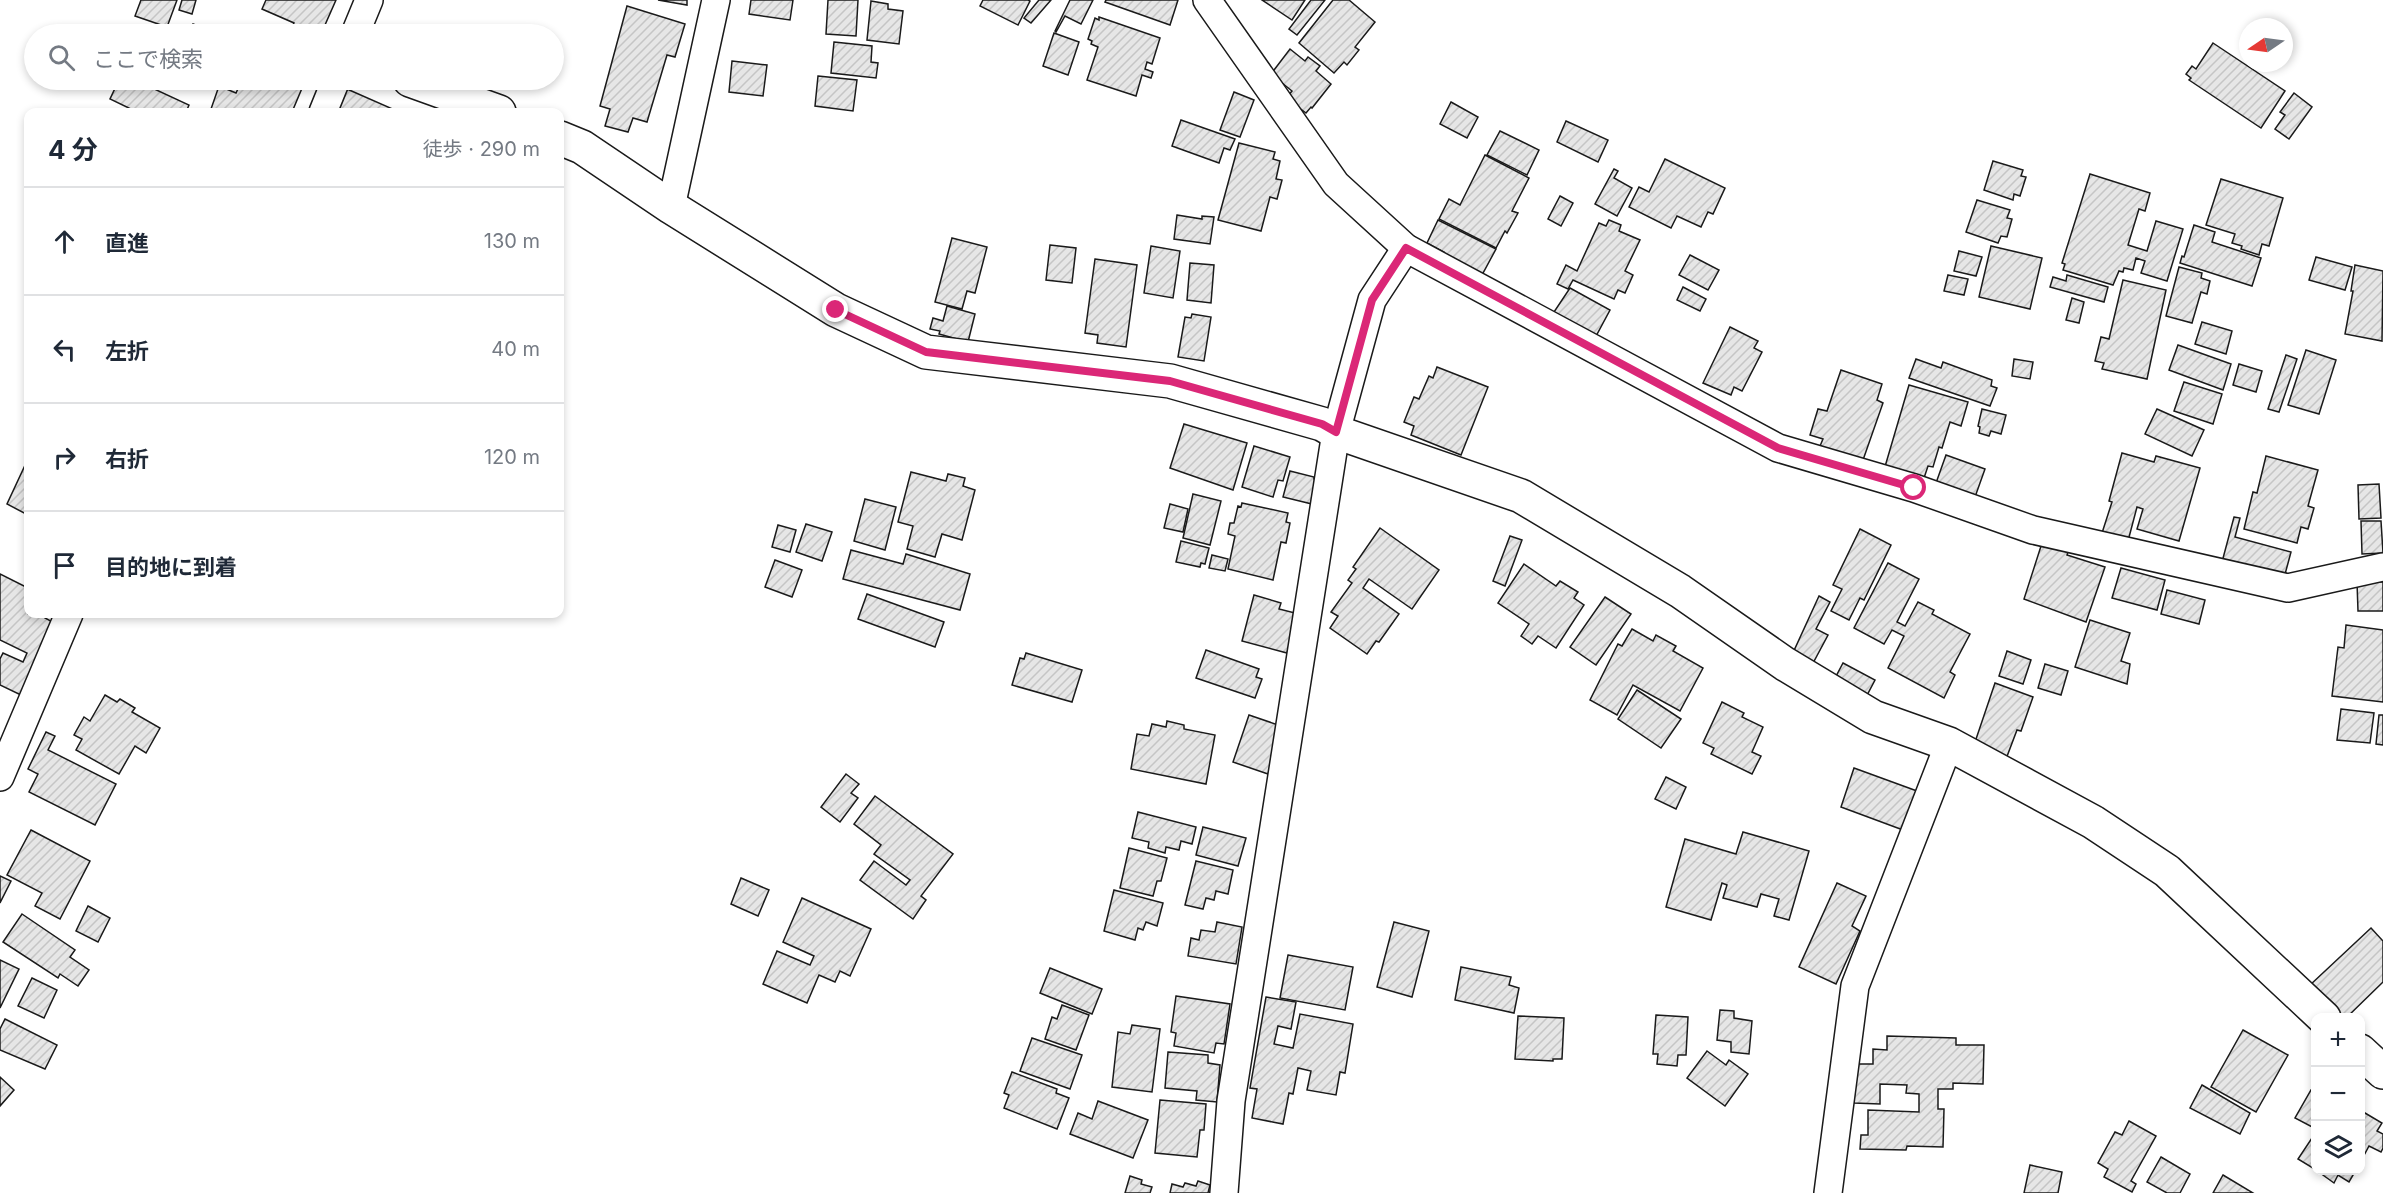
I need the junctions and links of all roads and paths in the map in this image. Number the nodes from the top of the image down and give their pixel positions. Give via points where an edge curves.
1 (369, 0) edge
2 (716, 0) edge
3 (1207, 0) edge
4 (359, 24) edge
5 (332, 90) edge
6 (438, 90) edge
7 (325, 108) edge
8 (488, 108) edge
9 (564, 140) edge
10 (671, 207) junction
11 (1406, 248) junction
12 (1336, 432) junction
13 (2383, 567) edge
14 (67, 618) edge
15 (1949, 744) junction
16 (0, 777) edge
17 (2320, 1013) edge
18 (2365, 1055) edge
19 (2383, 1072) edge
20 (1224, 1193) edge
21 (1828, 1193) edge

1 - 4 street
2 - 10 street
3 - 11 street via 1336,184
5 - 7 street
6 - 8 street
9 - 10 street via 582,147
10 - 12 street via 836,310 926,352 1170,381 1322,424
11 - 12 street via 1372,300
11 - 13 street via 1778,448 1914,488 2033,531 2288,588
12 - 15 street via 1521,495 1680,591 1785,664 1873,717
12 - 20 street via 1231,1101
14 - 16 street
15 - 17 street via 2093,822 2167,871
15 - 21 street via 1856,986
18 - 19 street

